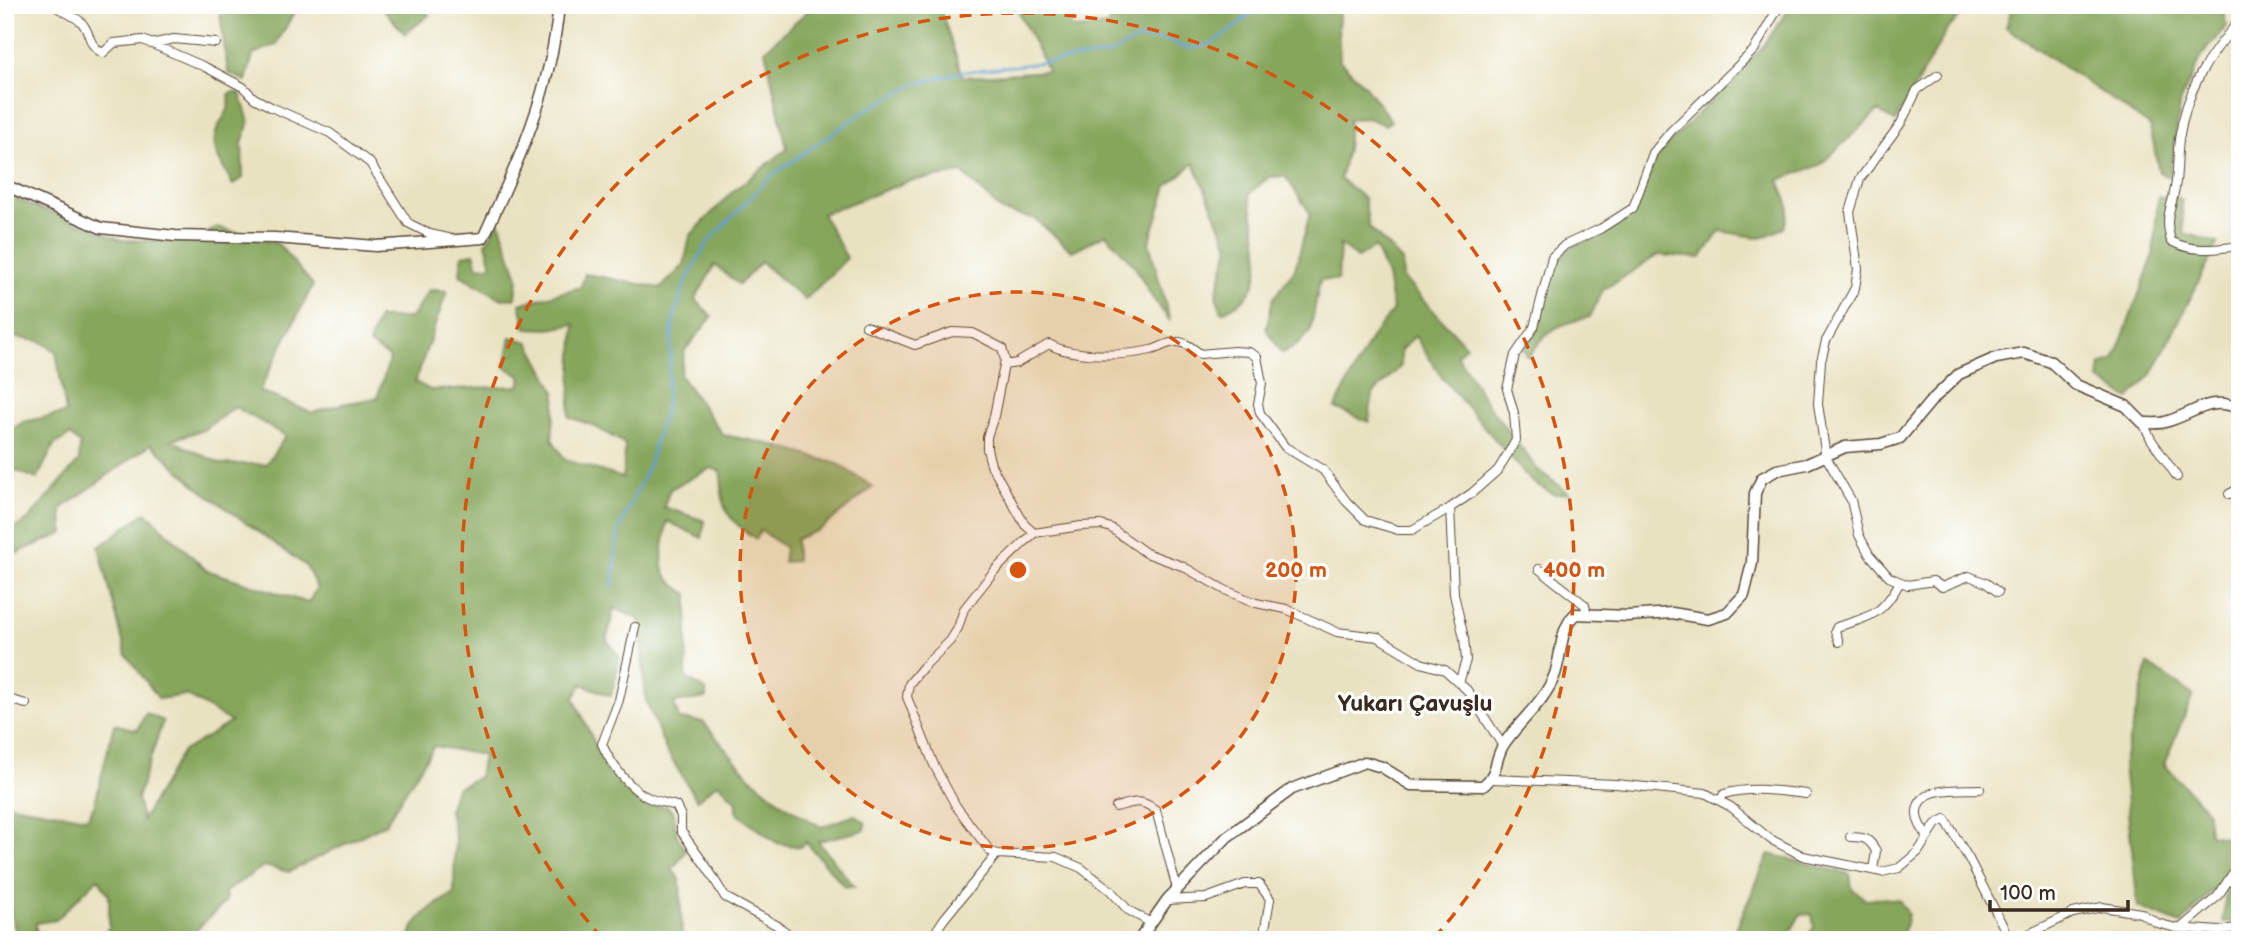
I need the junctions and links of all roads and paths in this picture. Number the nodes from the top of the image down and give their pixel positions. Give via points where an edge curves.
1 (54, 5) edge
2 (559, 5) edge
3 (1780, 5) edge
4 (2240, 20) edge
5 (216, 43) dead end
6 (151, 44) junction
7 (1938, 75) dead end
8 (5, 185) edge
9 (459, 240) junction
10 (2240, 246) edge
11 (866, 326) dead end
12 (1004, 365) junction
13 (2240, 409) edge
14 (2143, 423) junction
15 (1826, 457) junction
16 (2177, 477) dead end
17 (2240, 488) edge
18 (2229, 494) dead end
19 (1450, 508) junction
20 (1034, 533) junction
21 (1539, 569) dead end
22 (1900, 582) junction
23 (1998, 592) dead end
24 (1587, 615) junction
25 (635, 627) dead end
26 (1839, 642) dead end
27 (1459, 683) junction
28 (5, 698) edge
29 (26, 704) dead end
30 (1503, 746) junction
31 (1493, 779) junction
32 (1980, 789) dead end
33 (1806, 794) dead end
34 (1720, 801) junction
35 (1116, 807) dead end
36 (1850, 837) dead end
37 (1928, 837) junction
38 (997, 854) junction
39 (2240, 862) edge
40 (1873, 870) junction
41 (1177, 889) junction
42 (1167, 900) junction
43 (1151, 923) junction
44 (2240, 927) edge
45 (2181, 928) junction
46 (796, 940) edge
47 (930, 940) edge
48 (1139, 940) edge
49 (1263, 940) edge
50 (2010, 940) edge
51 (2016, 940) edge

1 - 6 street via 80,21 90,44 103,53 121,41
2 - 9 street via 555,46 527,141 484,238
3 - 19 street via 1754,50 1653,153 1633,208 1565,245 1552,257 1534,327 1515,355 1507,388 1516,440 1497,470
4 - 10 street via 2208,59 2186,105 2167,224 2171,241 2184,248
5 - 6 street via 174,39
6 - 9 street via 330,133 370,163 408,223
7 - 15 street via 1917,90 1901,123 1860,179 1850,212 1858,270 1855,288 1826,341 1821,361 1818,404
8 - 9 street via 102,228 376,246
11 - 12 street via 915,345 952,331 973,333 1002,348
12 - 19 street via 1017,363 1049,344 1090,355 1151,350 1179,342 1200,354 1249,352 1257,357 1262,383 1260,413 1285,447 1324,470 1365,520 1412,530
12 - 20 street via 986,449 1025,525
13 - 14 street via 2214,402 2163,423
14 - 15 street via 2126,406 2076,385 2052,362 2024,353 1997,358 1959,374 1900,438 1845,447
14 - 16 street
15 - 22 street via 1851,500 1869,554 1889,578
15 - 24 street via 1762,478 1755,493 1752,563 1744,595 1727,613 1708,619 1672,613
17 - 18 street
19 - 27 street via 1454,594 1466,660
20 - 27 street via 1111,528 1146,553 1225,590 1337,632 1378,637 1421,663 1445,670
20 - 38 street via 995,570 964,609 950,641 909,684 907,697 956,806
21 - 24 street via 1585,605
22 - 23 street via 1933,581 1942,587 1969,576
22 - 26 street via 1880,611 1838,627
24 - 30 street via 1575,614 1566,624 1555,675
25 - 46 street via 619,701 602,744 607,756 648,798 676,806 681,831 725,897
27 - 30 street
28 - 29 street
30 - 31 street
31 - 34 street via 1616,784 1705,793
31 - 41 street via 1483,786 1411,785 1365,762 1331,773 1292,789 1227,837
32 - 37 street via 1924,797 1917,816
33 - 34 street via 1736,790 1724,794
34 - 40 street via 1770,839 1803,856
35 - 41 street via 1145,802 1156,810
36 - 40 street via 1870,840 1876,850
37 - 40 street via 1899,868
37 - 50 street via 1945,819
38 - 43 street via 1056,857 1081,869
38 - 47 street
39 - 45 street via 2218,896
41 - 42 street
42 - 43 street
42 - 49 street via 1206,898 1245,884 1259,884 1270,899
43 - 48 street
44 - 45 street via 2220,931
45 - 51 street via 2157,923 2141,913 2102,907 2073,913

